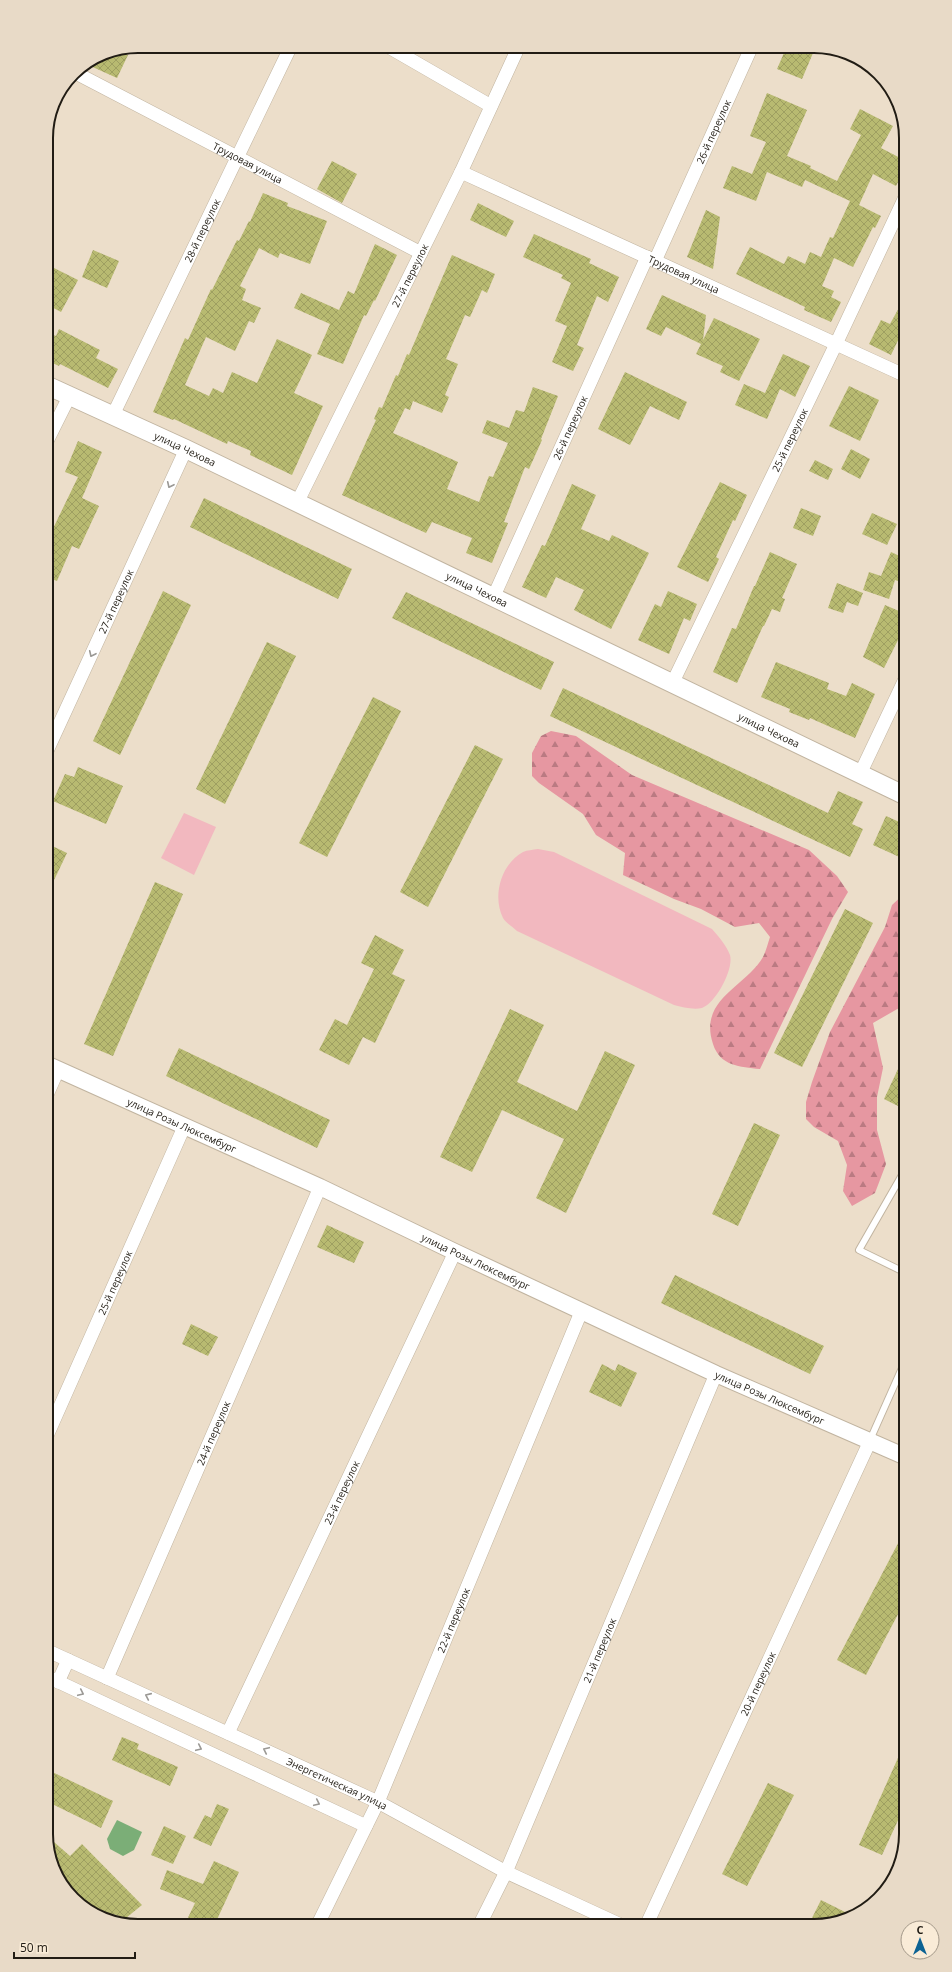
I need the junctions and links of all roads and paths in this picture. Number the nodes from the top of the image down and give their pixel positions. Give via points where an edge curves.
1 (288, 53) edge
2 (399, 53) edge
3 (516, 53) edge
4 (749, 53) edge
5 (81, 75) edge
6 (490, 106) junction
7 (237, 157) junction
8 (460, 172) junction
9 (899, 210) edge
10 (421, 253) junction
11 (651, 259) junction
12 (836, 344) junction
13 (899, 373) edge
14 (53, 388) edge
15 (70, 395) junction
16 (112, 415) junction
17 (53, 429) edge
18 (186, 450) junction
19 (298, 503) junction
20 (493, 598) junction
21 (672, 684) junction
22 (899, 692) edge
23 (53, 737) edge
24 (860, 774) junction
25 (899, 793) edge
26 (53, 1067) edge
27 (184, 1126) junction
28 (899, 1180) edge
29 (320, 1188) junction
30 (455, 1252) junction
31 (899, 1270) edge
32 (581, 1312) junction
33 (716, 1374) junction
34 (899, 1375) edge
35 (53, 1422) edge
36 (870, 1441) junction
37 (899, 1454) edge
38 (53, 1653) edge
39 (68, 1660) junction
40 (107, 1678) junction
41 (53, 1680) edge
42 (58, 1682) junction
43 (228, 1733) junction
44 (378, 1802) junction
45 (366, 1826) junction
46 (506, 1872) junction
47 (320, 1919) edge
48 (482, 1919) edge
49 (608, 1919) edge
50 (649, 1919) edge

1 - 7 street, 28-й переулок
2 - 6 street
3 - 6 street, 27-й переулок
4 - 11 street, 26-й переулок
5 - 7 street, Трудовая улица
6 - 8 street, 27-й переулок
7 - 10 street, Трудовая улица
7 - 16 street, 28-й переулок
8 - 10 street, 27-й переулок
8 - 11 street, Трудовая улица
9 - 12 street, 25-й переулок
10 - 19 street, 27-й переулок
11 - 12 street, Трудовая улица
11 - 20 street, 26-й переулок
12 - 13 street, Трудовая улица
12 - 21 street, 25-й переулок
14 - 15 main road, улица Чехова
15 - 16 main road, улица Чехова
15 - 17 street
16 - 18 main road, улица Чехова
18 - 19 main road, улица Чехова
18 -> 23 street, 27-й переулок
19 - 20 main road, улица Чехова
20 - 21 main road, улица Чехова
21 - 24 main road, улица Чехова
22 - 24 street
24 - 25 main road, улица Чехова
26 - 27 street, улица Розы Люксембург
27 - 29 street, улица Розы Люксембург
27 - 35 street, 25-й переулок
28 - 31 lane via 859,1250
29 - 30 street, улица Розы Люксембург
29 - 40 street, 24-й переулок
30 - 32 street, улица Розы Люксембург
30 - 43 street, 23-й переулок
32 - 33 street, улица Розы Люксембург
32 - 44 street, 22-й переулок
33 - 36 street, улица Розы Люксембург
33 - 46 street, 21-й переулок
34 - 36 lane
36 - 37 street, улица Розы Люксембург
36 - 50 street, 20-й переулок
38 - 39 street, Энергетическая улица
39 - 40 street, Энергетическая улица
39 - 42 street
43 -> 40 street, Энергетическая улица
41 - 42 street
42 -> 45 street
44 -> 43 street, Энергетическая улица
44 - 45 street, 22-й переулок
44 - 46 street, Энергетическая улица
45 - 47 street, 22-й переулок
46 - 48 street, 21-й переулок
46 - 49 street, Энергетическая улица

